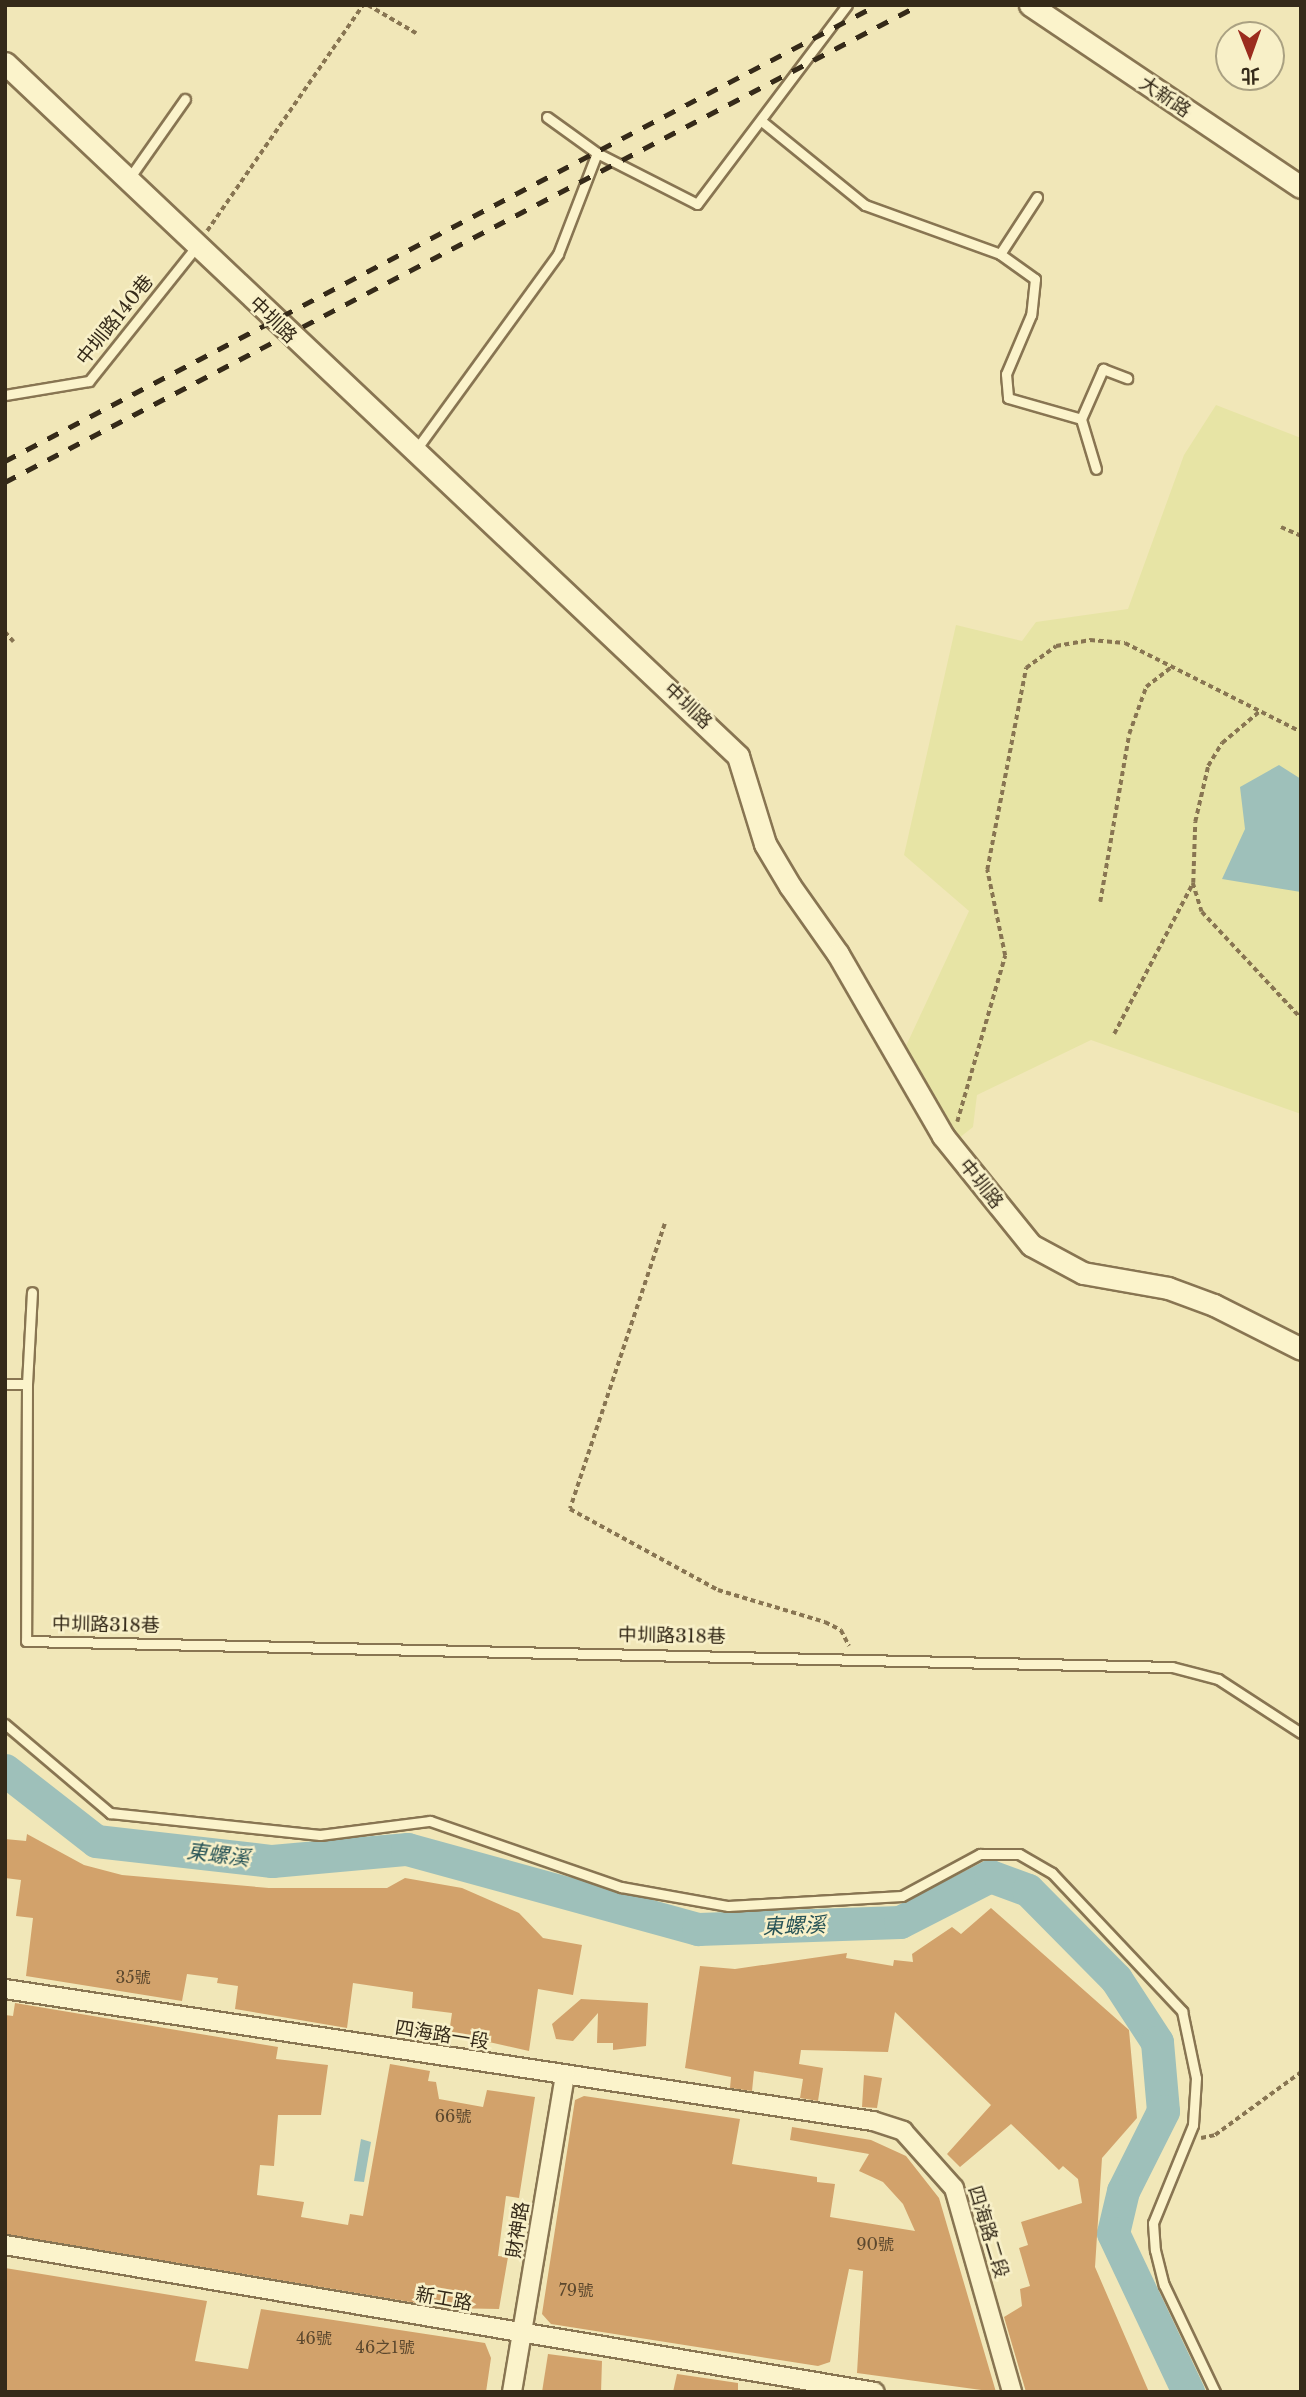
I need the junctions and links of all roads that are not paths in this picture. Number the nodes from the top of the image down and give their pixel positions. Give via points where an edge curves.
1 (847, 5) edge
2 (1030, 5) edge
3 (5, 63) edge
4 (185, 99) dead end
5 (547, 117) dead end
6 (764, 123) junction
7 (597, 153) junction
8 (127, 181) junction
9 (1301, 187) edge
10 (1037, 197) dead end
11 (196, 247) junction
12 (1000, 254) junction
13 (1127, 378) dead end
14 (5, 396) edge
15 (1081, 419) junction
16 (413, 454) junction
17 (1096, 469) dead end
18 (32, 1292) dead end
19 (1301, 1349) edge
20 (5, 1384) edge
21 (27, 1384) junction
22 (5, 1724) edge
23 (1301, 1733) edge
24 (5, 1989) edge
25 (565, 2075) junction
26 (873, 2121) joint
27 (5, 2245) edge
28 (522, 2334) junction
29 (512, 2392) edge
30 (875, 2392) edge
31 (1012, 2392) edge
32 (1215, 2392) edge

1 - 6 lane
2 - 9 street, 大新路
3 - 8 street, 中圳路
4 - 8 lane
5 - 7 lane
6 - 7 lane via 697,204
6 - 12 lane via 865,205
7 - 16 lane via 558,254
8 - 11 street, 中圳路
10 - 12 lane
11 - 14 lane, 中圳路140巷 via 89,381
11 - 16 street, 中圳路
12 - 15 lane via 1035,279 1031,315 1006,374 1008,398
13 - 15 lane via 1103,369
15 - 17 lane
16 - 19 street, 中圳路 via 738,756 765,844 838,954 943,1136 1031,1245 1054,1261 1168,1287
18 - 21 lane
20 - 21 lane
21 - 23 lane, 中圳路318巷 via 26,1641 1172,1667 1218,1679
22 - 32 lane via 110,1813 320,1835 430,1821 621,1887 728,1906 902,1896 980,1854 1019,1854 1052,1873 1181,2011 1196,2078 1193,2125 1153,2223 1155,2250 1164,2284
24 - 25 street, 四海路一段
25 - 26 street, 四海路一段
25 - 28 street, 財神路
26 - 31 street, 四海路二段 via 903,2131 954,2188
27 - 28 street, 新工路
28 - 29 street, 財神路
28 - 30 street, 新工路

